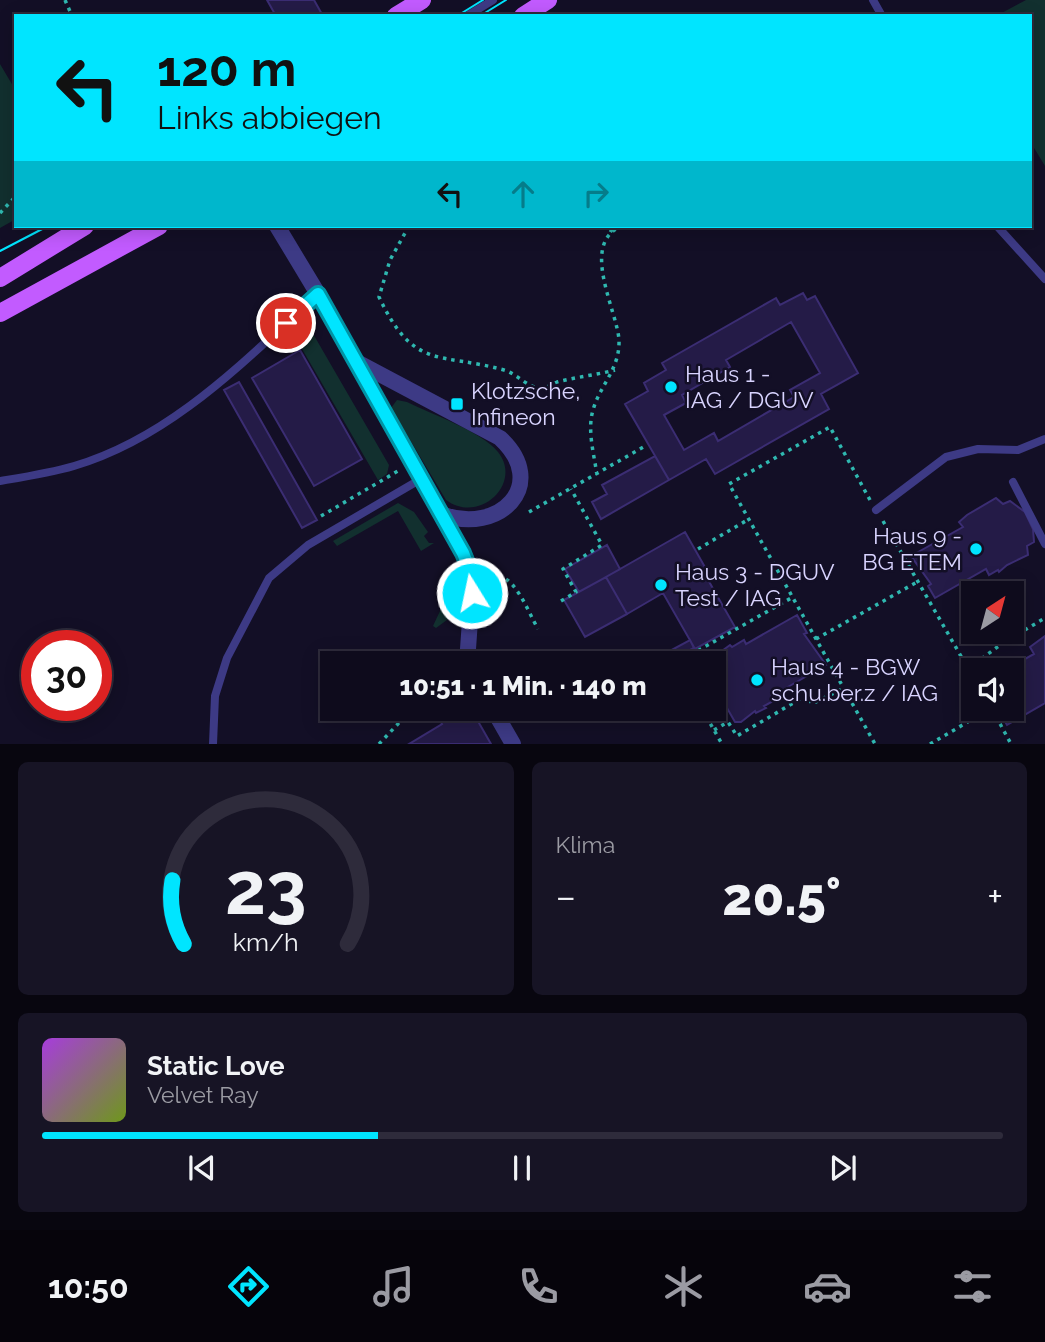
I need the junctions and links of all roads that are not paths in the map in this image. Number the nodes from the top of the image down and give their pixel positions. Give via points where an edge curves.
1 (422, 0) edge
2 (493, 0) edge
3 (548, 0) edge
4 (399, 14) edge
5 (470, 14) edge
6 (526, 14) edge
7 (82, 228) edge
8 (155, 228) edge
9 (278, 228) edge
10 (999, 228) edge
11 (0, 278) edge
12 (1045, 279) edge
13 (318, 294) junction
14 (0, 313) edge
15 (355, 361) junction
16 (1045, 439) edge
17 (421, 479) junction
18 (0, 481) edge
19 (1013, 482) dead end
20 (876, 510) road end
21 (441, 514) junction
22 (1045, 544) edge
23 (468, 651) edge
24 (499, 721) edge
25 (214, 744) edge
26 (513, 744) edge

1 - 4 main road
2 - 5 lane
3 - 6 main road
7 - 11 main road
8 - 14 main road
9 - 13 street
10 - 12 lane
13 - 15 street
13 - 18 lane via 198,402 138,439 75,466
15 - 17 street
15 - 21 street via 500,438 514,453 520,481 507,506 477,522
16 - 20 lane via 1018,450 978,449 947,457
17 - 21 street
17 - 25 lane via 308,545 269,578 223,671 215,696
19 - 22 lane
21 - 23 street via 473,578
24 - 26 street

